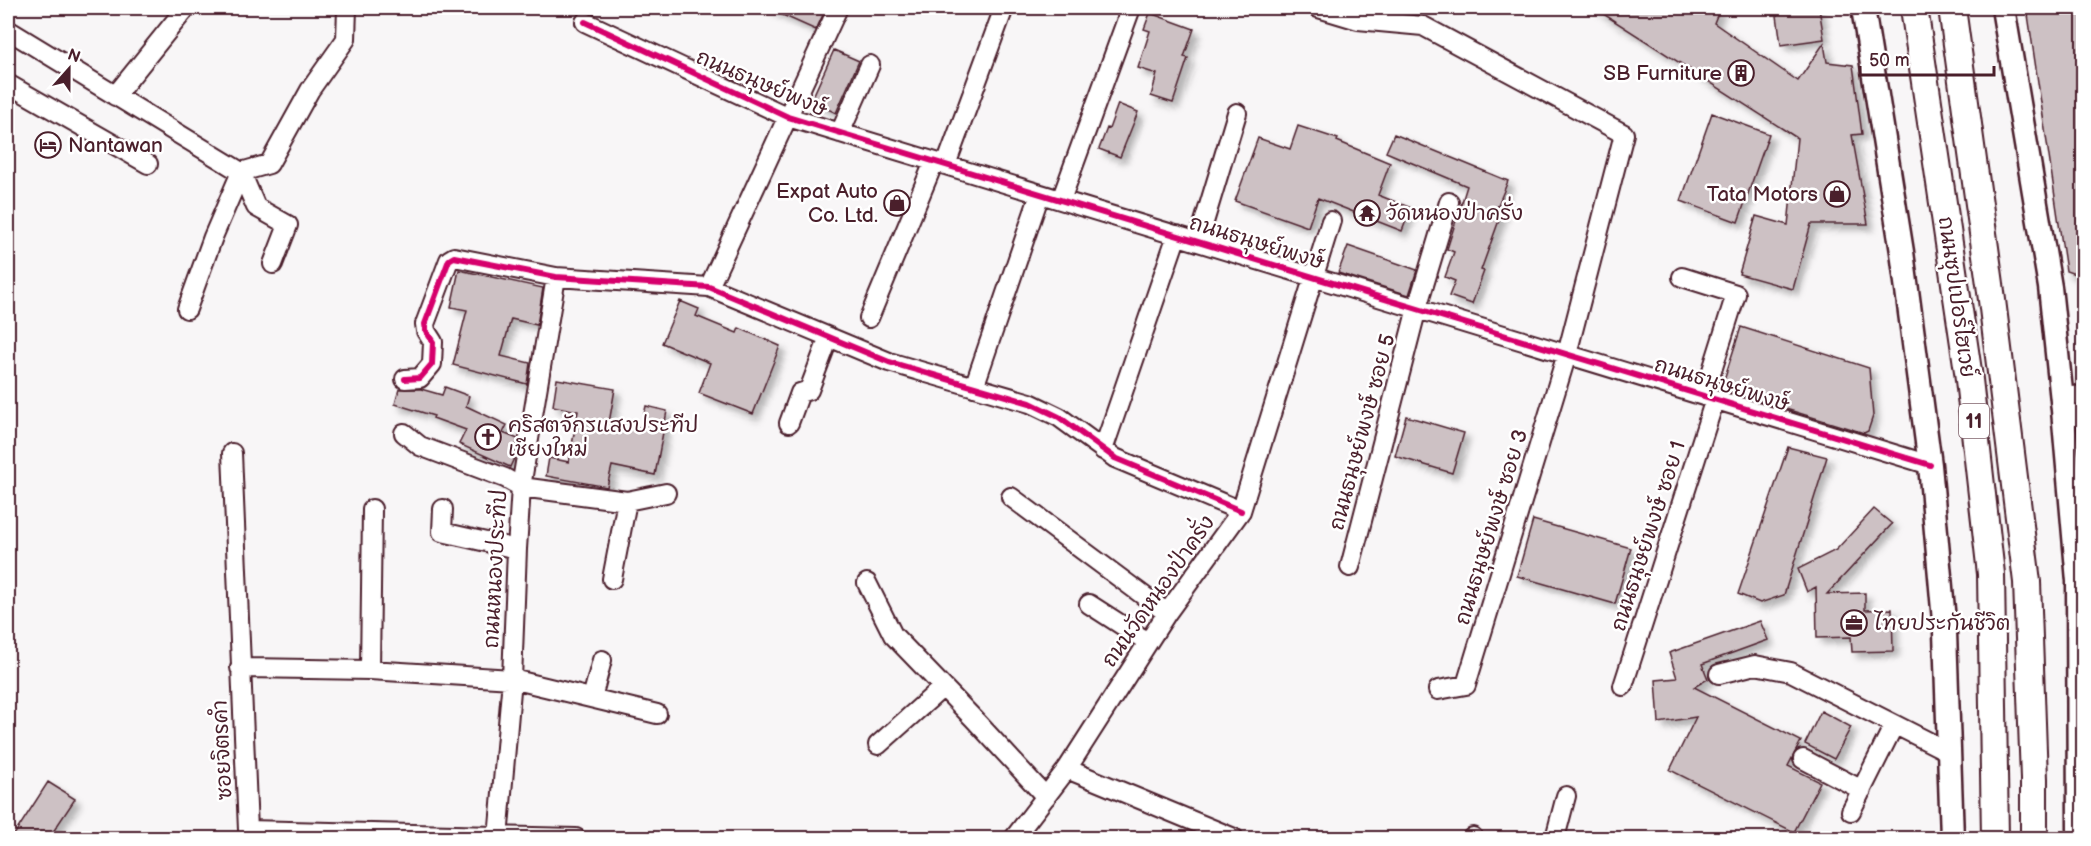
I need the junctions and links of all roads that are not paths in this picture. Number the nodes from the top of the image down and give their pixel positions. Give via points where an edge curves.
1 (186, 8) edge
2 (347, 8) edge
3 (838, 8) edge
4 (1004, 8) edge
5 (1131, 8) edge
6 (1318, 8) edge
7 (1863, 8) edge
8 (1914, 8) edge
9 (1952, 8) edge
10 (2004, 8) edge
11 (585, 22) dead end
12 (8, 30) edge
13 (870, 65) dead end
14 (8, 84) edge
15 (116, 96) junction
16 (1237, 113) dead end
17 (788, 117) junction
18 (840, 133) junction
19 (940, 163) junction
20 (148, 164) dead end
21 (241, 172) junction
22 (1040, 194) junction
23 (1060, 200) junction
24 (1449, 202) dead end
25 (1331, 221) dead end
26 (1177, 236) junction
27 (1198, 242) junction
28 (273, 264) dead end
29 (556, 277) junction
30 (1314, 277) junction
31 (1682, 277) dead end
32 (709, 287) junction
33 (187, 309) dead end
34 (1417, 309) junction
35 (868, 318) dead end
36 (829, 337) junction
37 (1567, 354) junction
38 (405, 379) dead end
39 (974, 387) junction
40 (1710, 398) junction
41 (2073, 405) edge
42 (789, 423) dead end
43 (404, 433) dead end
44 (1103, 450) junction
45 (232, 453) dead end
46 (1930, 465) junction
47 (521, 487) junction
48 (666, 493) dead end
49 (1011, 497) dead end
50 (627, 501) junction
51 (372, 509) dead end
52 (443, 509) dead end
53 (1241, 511) junction
54 (517, 549) junction
55 (1350, 567) dead end
56 (612, 579) dead end
57 (867, 583) dead end
58 (1089, 604) dead end
59 (1167, 612) junction
60 (1148, 642) junction
61 (602, 660) dead end
62 (240, 668) junction
63 (370, 670) junction
64 (1719, 674) dead end
65 (512, 679) junction
66 (1623, 686) dead end
67 (943, 687) junction
68 (1437, 690) dead end
69 (592, 698) junction
70 (657, 714) dead end
71 (1894, 725) junction
72 (878, 745) dead end
73 (1949, 752) junction
74 (1803, 759) dead end
75 (1066, 769) junction
76 (1862, 790) junction
77 (1046, 796) junction
78 (1566, 796) dead end
79 (2081, 798) edge
80 (1851, 811) dead end
81 (498, 837) edge
82 (576, 838) edge
83 (1014, 838) edge
84 (1234, 838) edge
85 (1555, 838) edge
86 (1952, 838) edge
87 (1995, 838) edge
88 (2034, 838) edge
89 (2079, 838) edge

1 - 15 street
2 - 21 street via 346,39 310,90 269,164
3 - 17 street
4 - 19 street
5 - 23 street
6 - 37 street via 1358,20 1423,26 1624,134
7 - 46 main road via 1902,252
8 - 87 highway, ถนนซุปเปอร์ไฮเวย์ / 11 via 1968,371 1991,574
9 - 88 highway, ถนนซุปเปอร์ไฮเวย์ / 11 via 2027,582
10 - 41 main road
11 - 17 street, ถนนธนุษย์พงษ์
12 - 15 street
13 - 18 street
14 - 20 street
15 - 21 street
16 - 27 street
17 - 18 street, ถนนธนุษย์พงษ์
17 - 32 street
18 - 19 street, ถนนธนุษย์พงษ์
19 - 22 street, ถนนธนุษย์พงษ์
19 - 35 street
21 - 28 street via 256,207 288,225
21 - 33 street
22 - 23 street, ถนนธนุษย์พงษ์
22 - 39 street
23 - 26 street, ถนนธนุษย์พงษ์
24 - 34 street, ถนนธนุษย์พงษ์ ซอย 5
25 - 30 street, ถนนวัดหนองป่าครั่ง
26 - 27 street, ถนนธนุษย์พงษ์
26 - 44 street
27 - 30 street, ถนนธนุษย์พงษ์
29 - 32 street
29 - 38 street via 452,258 425,324 434,342 432,364 420,378
29 - 47 street, ถนนหนองประทีป
30 - 34 street, ถนนธนุษย์พงษ์
30 - 53 street, ถนนวัดหนองป่าครั่ง
31 - 40 street, ถนนธนุษย์พงษ์ ซอย 1 via 1736,294
32 - 36 street
34 - 37 street, ถนนธนุษย์พงษ์
34 - 55 street, ถนนธนุษย์พงษ์ ซอย 5
36 - 39 street via 889,363
36 - 42 street via 809,390 800,393
37 - 40 street, ถนนธนุษย์พงษ์
37 - 68 street, ถนนธนุษย์พงษ์ ซอย 3 via 1466,685
39 - 44 street via 1059,417
40 - 46 street, ถนนธนุษย์พงษ์
40 - 66 street, ถนนธนุษย์พงษ์ ซอย 1
41 - 79 main road
43 - 47 street via 420,446
44 - 53 street
45 - 62 street, ซอยจิตรคำ
46 - 73 main road via 1945,633
47 - 50 street
47 - 54 street, ถนนหนองประทีป
48 - 50 street
49 - 59 street
50 - 56 street
51 - 63 street
52 - 54 street via 442,532
53 - 59 street, ถนนวัดหนองป่าครั่ง
54 - 65 street, ถนนหนองประทีป
57 - 67 street via 893,635
58 - 60 street
59 - 60 street, ถนนวัดหนองป่าครั่ง
60 - 75 street, ถนนวัดหนองป่าครั่ง
61 - 69 street
62 - 63 street
62 - 81 street, ซอยจิตรคำ via 248,830
63 - 65 street
64 - 71 street via 1755,665 1791,672
65 - 69 street
65 - 81 street, ถนนหนองประทีป
67 - 72 street
67 - 77 street
69 - 70 street
71 - 73 street
71 - 76 street
73 - 86 main road
74 - 76 street
75 - 77 street, ถนนวัดหนองป่าครั่ง
75 - 84 street
76 - 80 street
77 - 83 street, ถนนวัดหนองป่าครั่ง
78 - 85 street
79 - 89 main road
81 - 82 street

